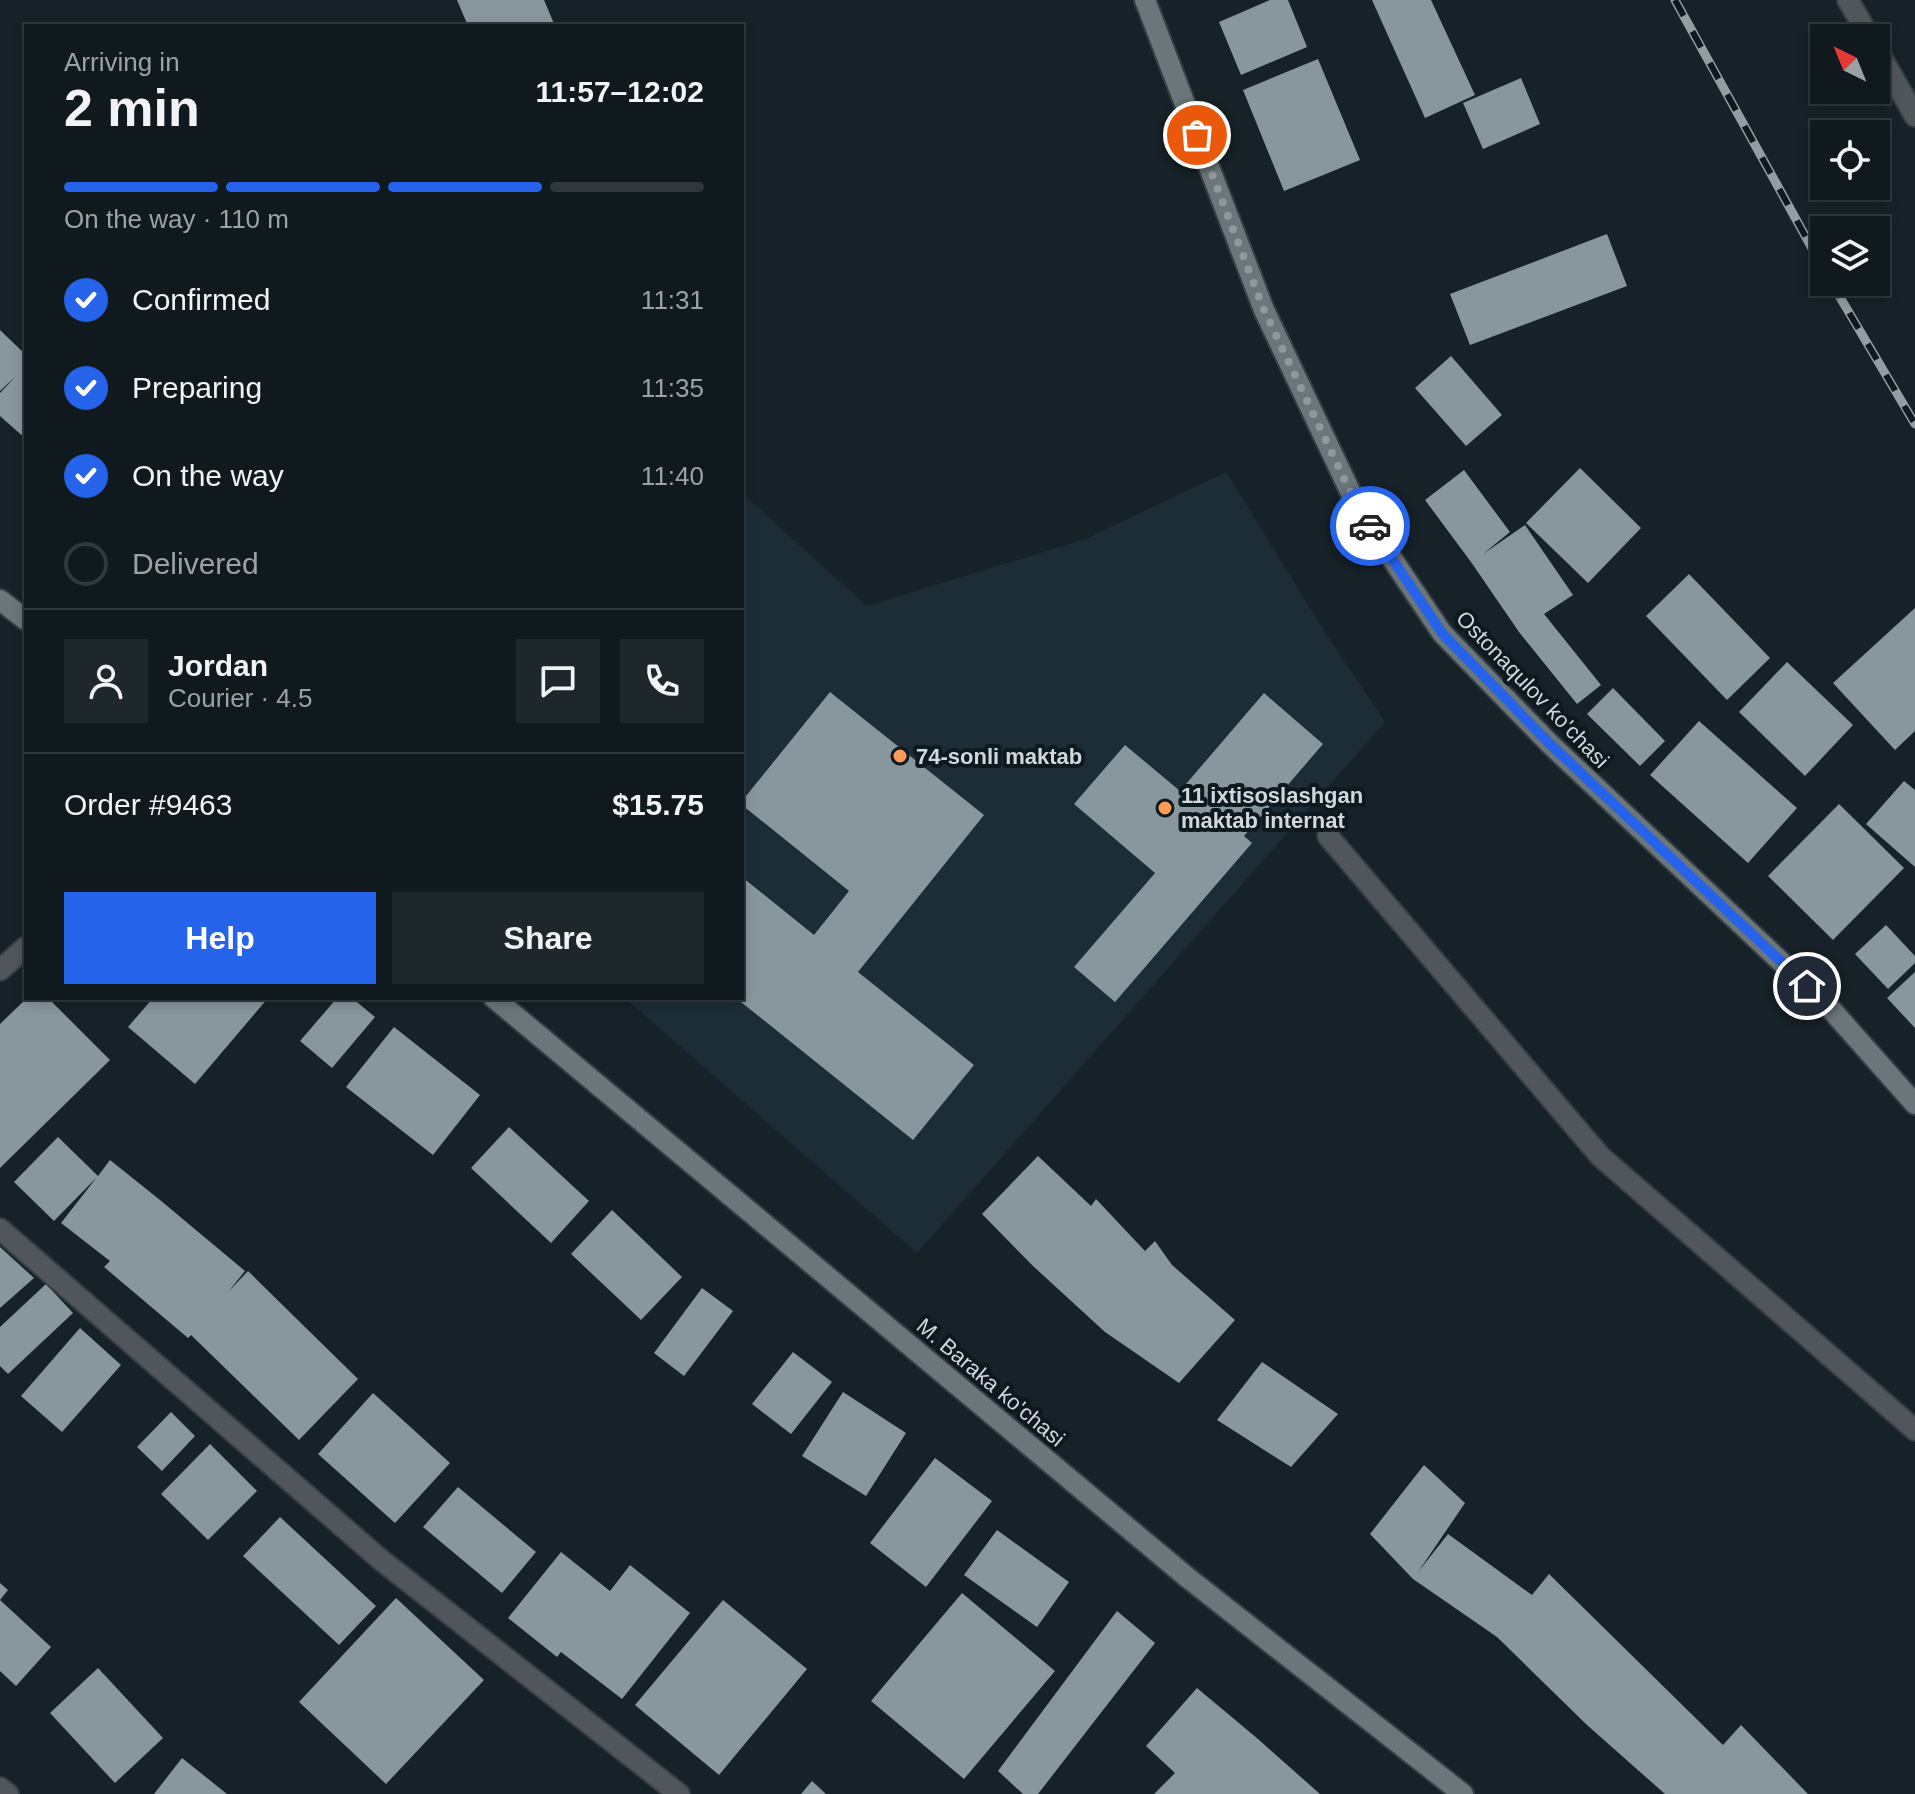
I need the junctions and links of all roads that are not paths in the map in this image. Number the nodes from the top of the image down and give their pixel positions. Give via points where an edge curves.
1 (1145, 0) edge
2 (1848, 0) edge
3 (1862, 24) edge
4 (1890, 72) edge
5 (1915, 116) edge
6 (0, 600) edge
7 (24, 618) edge
8 (1328, 836) dead end
9 (24, 949) edge
10 (0, 970) edge
11 (496, 1000) edge
12 (1915, 1104) edge
13 (0, 1229) edge
14 (1915, 1430) edge
15 (0, 1788) edge
16 (8, 1794) edge
17 (679, 1794) edge
18 (1463, 1794) edge

1 - 12 street, Ostonaqulov ko'chasi via 1271,324 1358,508 1442,633 1549,743 1829,1007
2 - 3 street
4 - 5 street
6 - 7 street
8 - 14 street via 1600,1156
9 - 10 street
11 - 18 street, M. Baraka ko'chasi via 1188,1578
13 - 17 street via 381,1560
15 - 16 street

